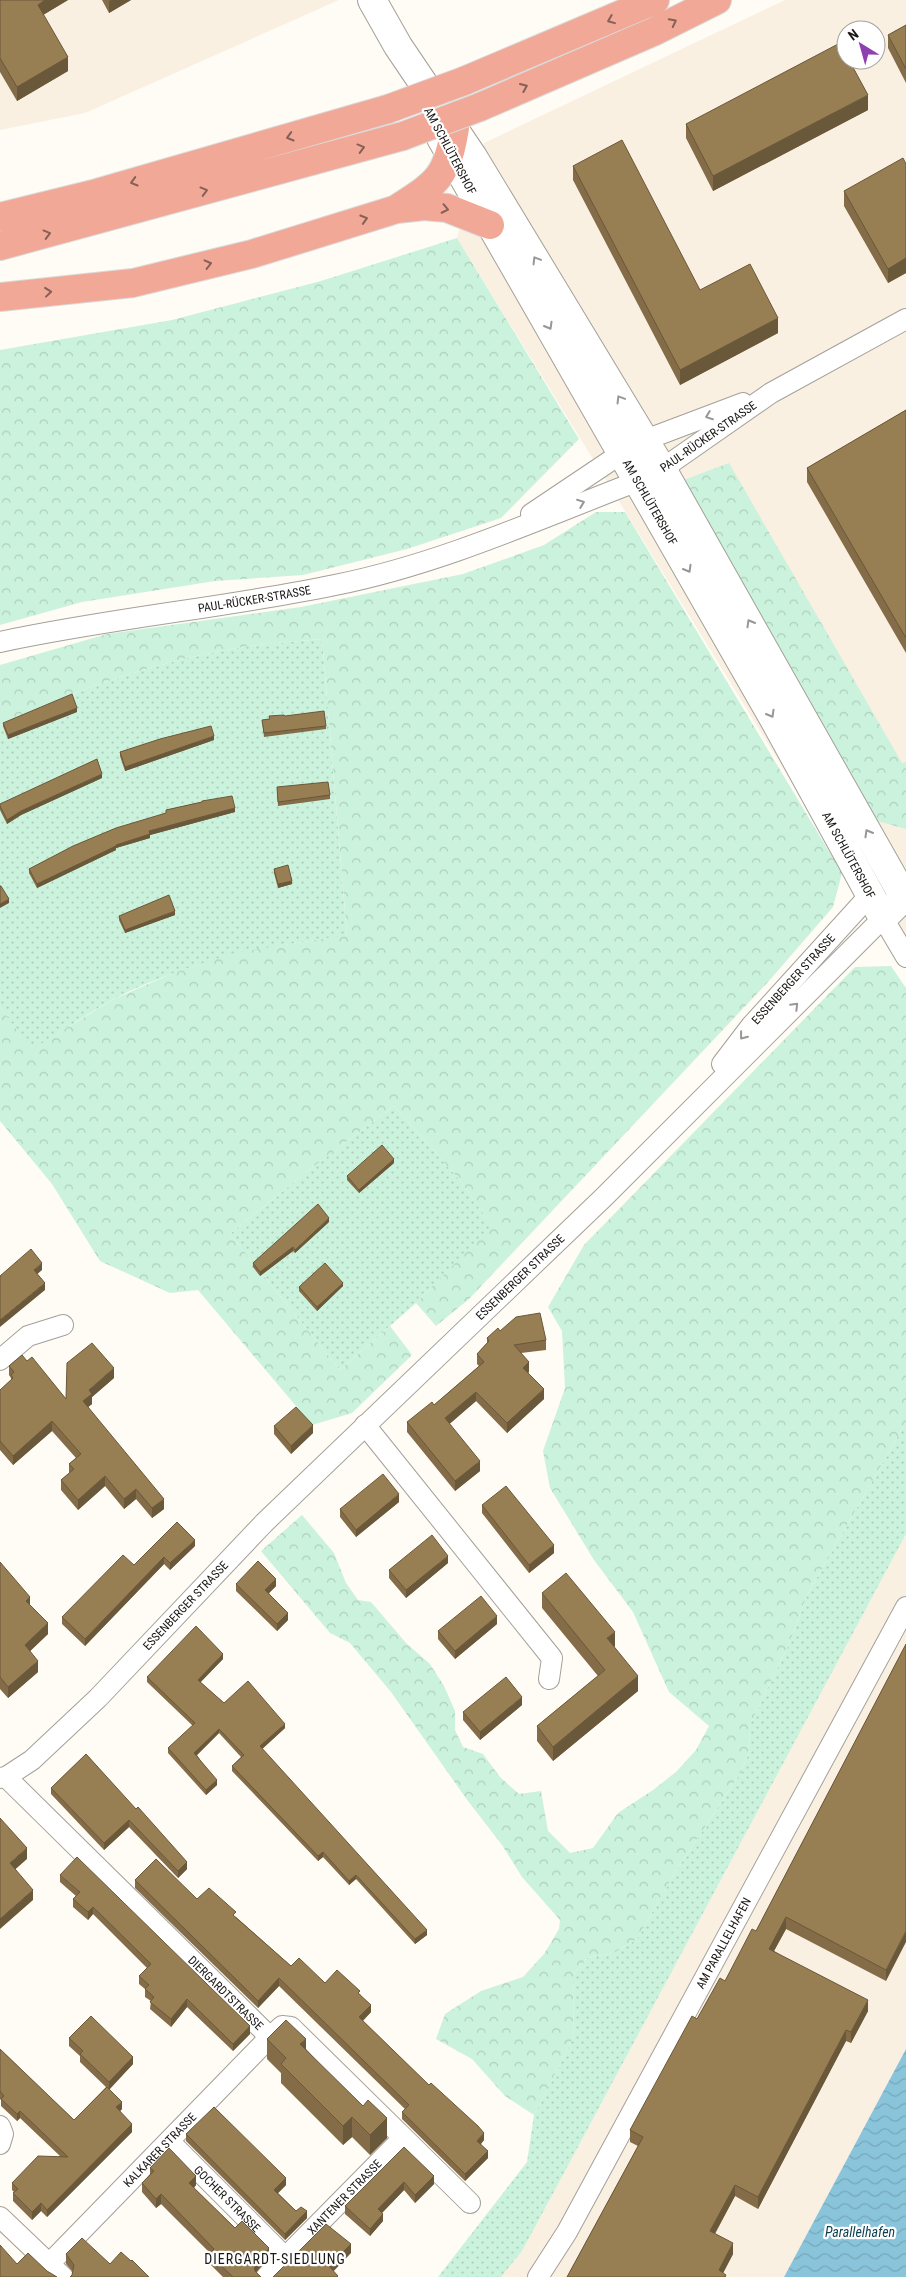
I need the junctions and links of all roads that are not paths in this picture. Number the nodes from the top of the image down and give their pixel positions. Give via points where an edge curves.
1 (372, 0) edge
2 (655, 0) edge
3 (717, 0) edge
4 (398, 46) junction
5 (455, 128) junction
6 (450, 156) junction
7 (398, 209) junction
8 (0, 217) edge
9 (490, 225) junction
10 (0, 246) edge
11 (0, 298) edge
12 (906, 319) edge
13 (771, 393) junction
14 (634, 447) junction
15 (662, 468) junction
16 (638, 481) junction
17 (503, 533) junction
18 (0, 642) edge
19 (903, 886) edge
20 (876, 907) junction
21 (906, 957) edge
22 (64, 1325) dead end
23 (0, 1360) edge
24 (365, 1425) junction
25 (906, 1607) edge
26 (549, 1679) dead end
27 (3, 1777) edge
28 (270, 2037) junction
29 (0, 2126) edge
30 (403, 2138) junction
31 (170, 2141) junction
32 (0, 2144) edge
33 (470, 2203) dead end
34 (0, 2217) edge
35 (285, 2257) junction
36 (56, 2270) edge
37 (266, 2277) edge
38 (538, 2277) edge

1 - 4 street, AM SCHLÜTERSHOF
2 -> 8 highway, bridge via 464,81 388,109 97,193
10 -> 3 highway, bridge via 404,136 653,32
4 - 5 street, AM SCHLÜTERSHOF
4 - 6 street, AM SCHLÜTERSHOF
5 - 6 highway
14 -> 5 street, AM SCHLÜTERSHOF
6 - 7 highway via 438,179
6 - 9 street, AM SCHLÜTERSHOF
7 -> 9 highway via 447,208
11 -> 7 highway via 133,284 252,254
9 -> 14 street, AM SCHLÜTERSHOF
12 - 13 street, PAUL-RÜCKER-STRASSE
13 -> 14 street, PAUL-RÜCKER-STRASSE
13 - 15 street, PAUL-RÜCKER-STRASSE
14 - 15 street, AM SCHLÜTERSHOF
14 - 16 street, AM SCHLÜTERSHOF
14 - 17 street, PAUL-RÜCKER-STRASSE
15 - 16 street, PAUL-RÜCKER-STRASSE
19 -> 15 street, AM SCHLÜTERSHOF
17 -> 16 street, PAUL-RÜCKER-STRASSE
16 -> 20 street, AM SCHLÜTERSHOF via 775,721
17 - 18 street, PAUL-RÜCKER-STRASSE via 407,566 336,585 70,627
19 - 20 street, ESSENBERGER STRASSE
20 - 21 street, AM SCHLÜTERSHOF
20 - 24 street, ESSENBERGER STRASSE via 604,1197
22 - 23 street via 28,1336
24 - 26 street via 552,1658
24 - 27 street, ESSENBERGER STRASSE via 264,1523 98,1698 32,1760
25 - 38 street, AM PARALLELHAFEN via 567,2232
27 - 28 street, DIERGARDTSTRASSE
28 - 30 street, DIERGARDTSTRASSE via 282,2026 290,2027
28 - 31 street, KALKARER STRASSE
29 - 32 street via 3,2134
30 - 33 street, DIERGARDTSTRASSE
30 - 35 street, XANTENER STRASSE
31 - 35 street, GOCHER STRASSE
31 - 36 street, KALKARER STRASSE
34 - 36 street
35 - 37 street, XANTENER STRASSE

